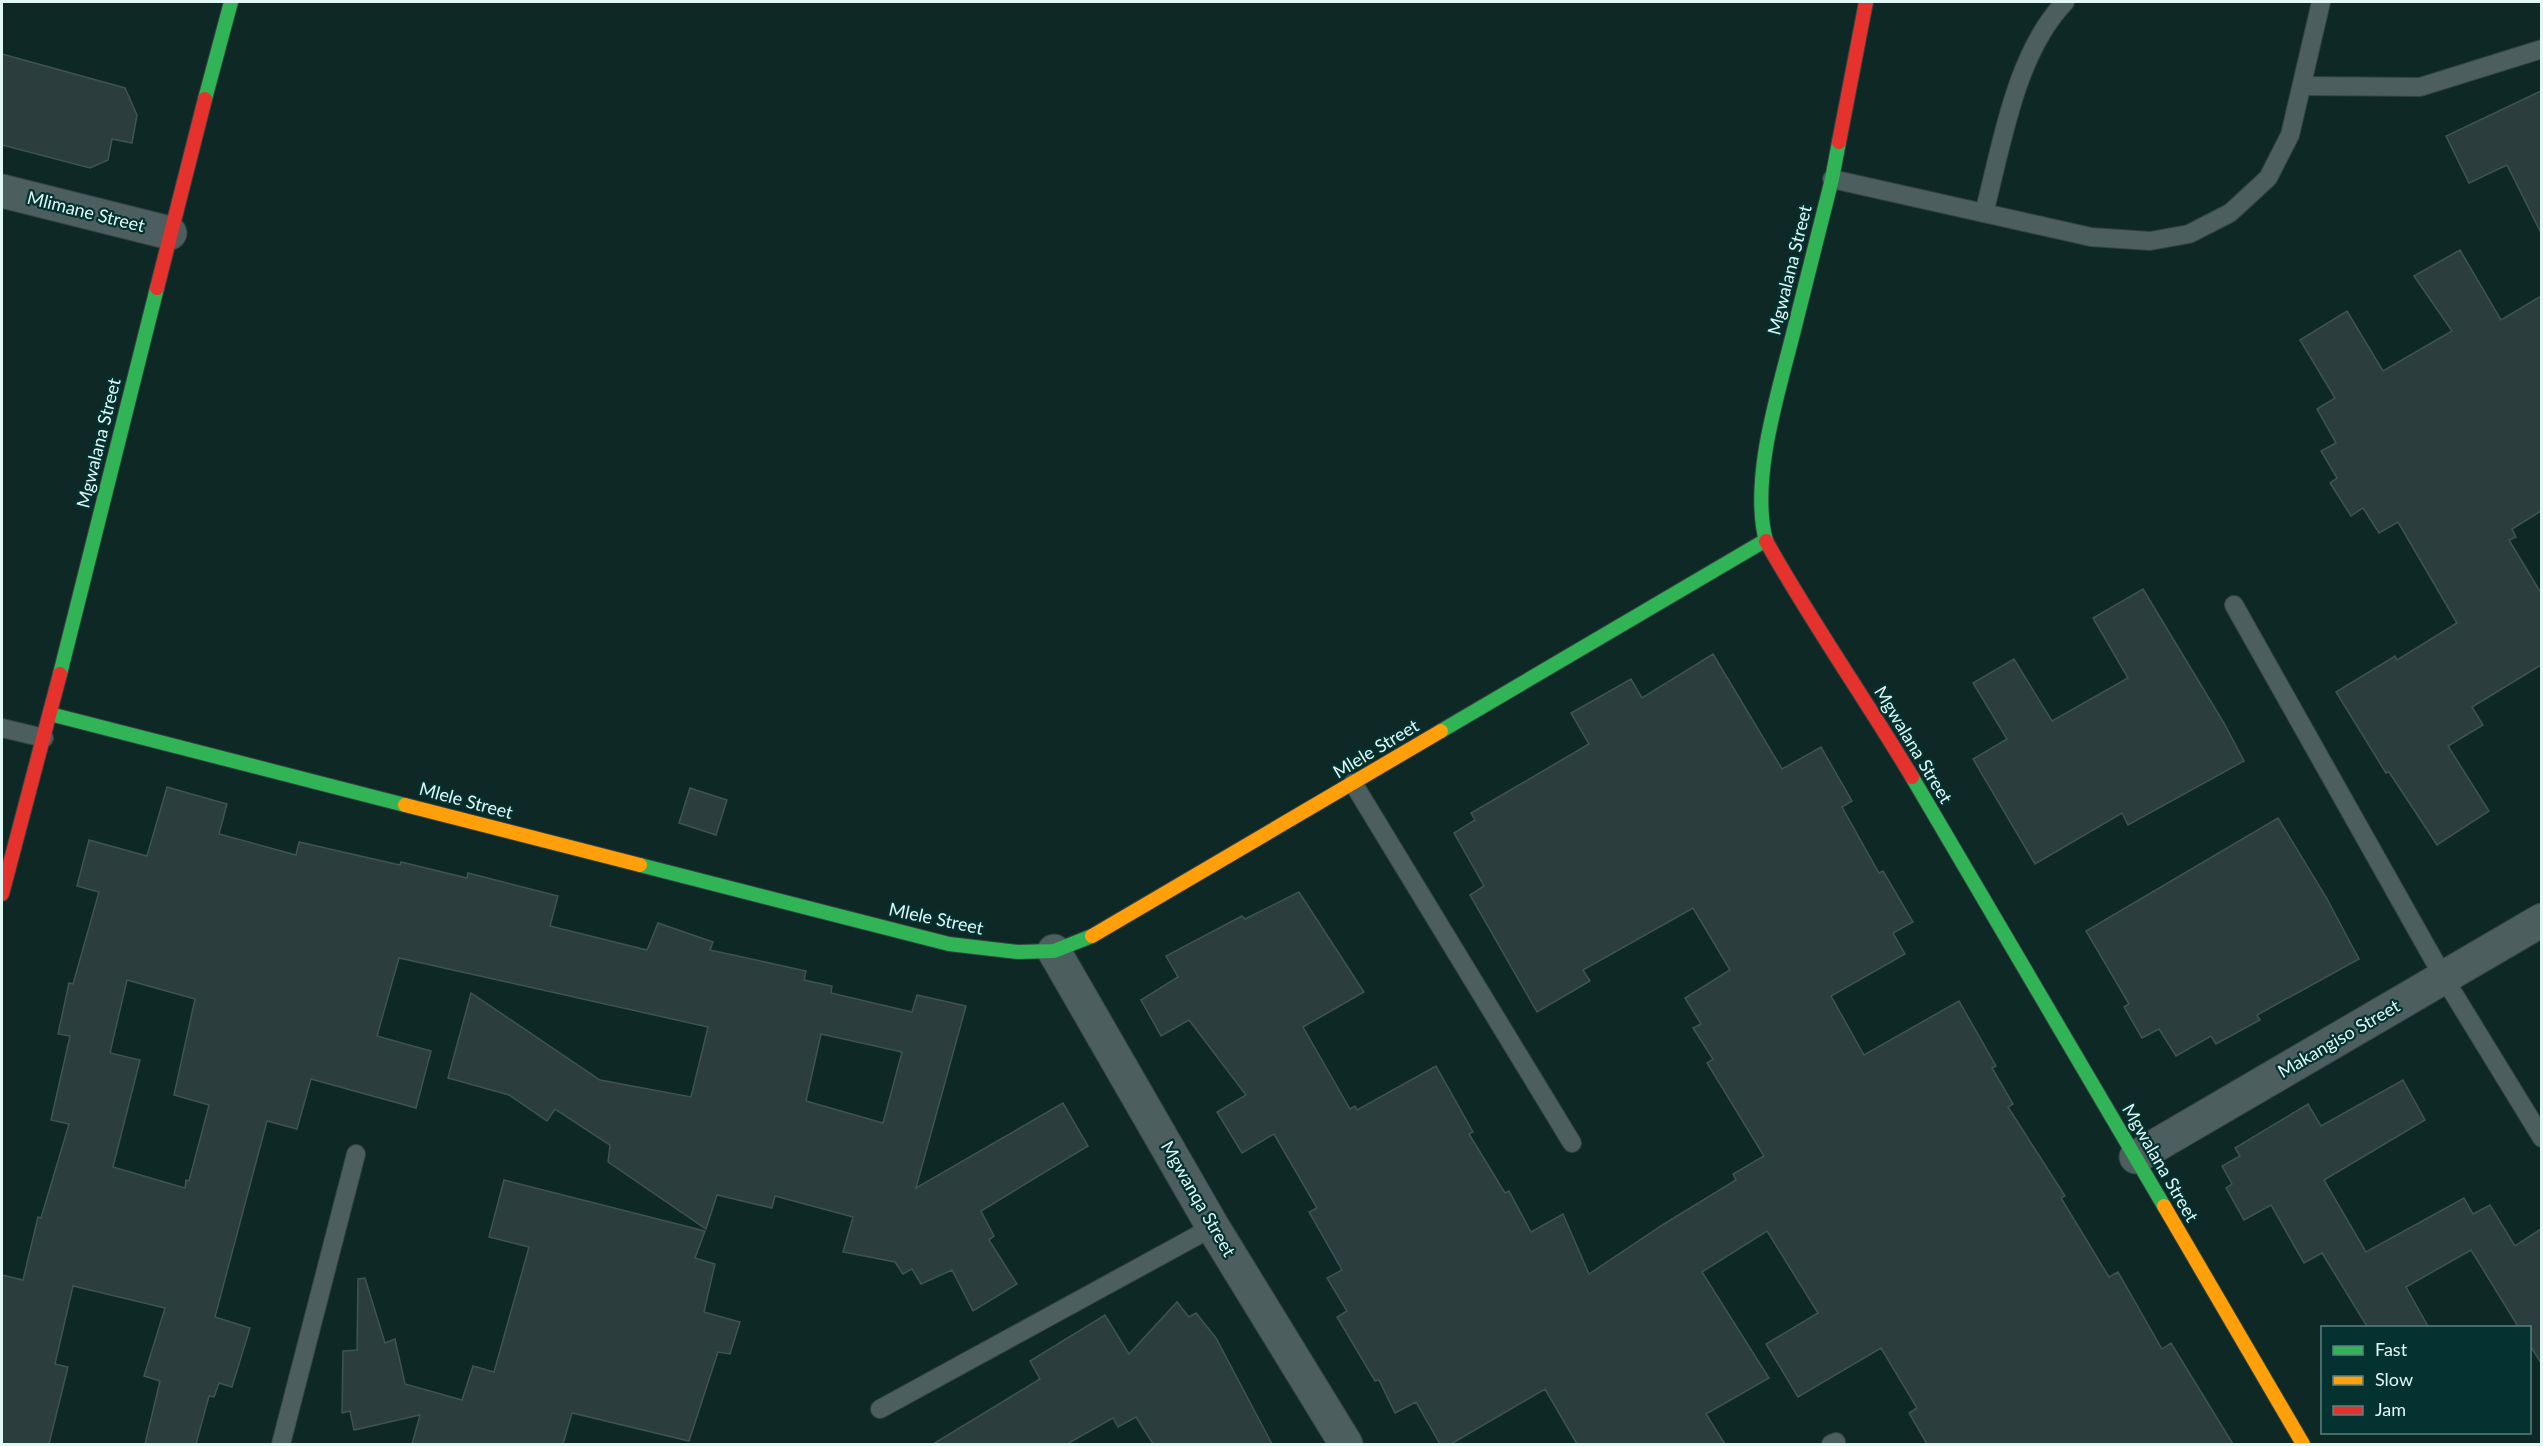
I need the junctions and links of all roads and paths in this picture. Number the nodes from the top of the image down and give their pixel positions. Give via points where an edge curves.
1 (231, 2) edge
2 (1866, 2) edge
3 (2065, 2) edge
4 (2321, 2) edge
5 (2541, 49) edge
6 (2302, 86) junction
7 (1832, 179) junction
8 (2, 191) edge
9 (1984, 213) junction
10 (170, 233) junction
11 (1766, 540) junction
12 (2234, 605) dead end
13 (50, 714) junction
14 (2, 728) edge
15 (44, 738) junction
16 (1353, 783) junction
17 (2, 894) edge
18 (2541, 920) edge
19 (1054, 951) junction
20 (2444, 978) junction
21 (2541, 1138) edge
22 (1572, 1143) dead end
23 (356, 1154) dead end
24 (2136, 1157) junction
25 (1213, 1227) junction
26 (880, 1409) dead end
27 (281, 1444) edge
28 (1346, 1444) edge
29 (2303, 1444) edge

1 - 10 street, Mgwalana Street
2 - 7 street, Mgwalana Street
3 - 9 lane via 2033,48 2018,86
4 - 6 lane
5 - 6 lane via 2420,87
6 - 9 lane via 2290,135 2268,178 2230,213 2189,234 2150,241 2091,237
7 - 9 lane
7 - 11 street, Mgwalana Street via 1772,417 1762,480 1761,515
8 - 10 street, Mlimane Street
10 - 13 street, Mgwalana Street
11 - 16 street, Mlele Street
11 - 24 street, Mgwalana Street via 1877,718
12 - 20 lane
13 - 15 street, Mgwalana Street
13 - 19 street, Mlele Street via 949,944 1018,952
14 - 15 lane
15 - 17 street, Mgwalana Street
16 - 19 street, Mlele Street via 1101,932
16 - 22 lane
18 - 20 street, Makangiso Street
19 - 25 street, Mgwanqa Street
20 - 21 lane
20 - 24 street, Makangiso Street
23 - 27 lane
24 - 29 street, Mgwalana Street
25 - 26 lane
25 - 28 street, Mgwanqa Street

